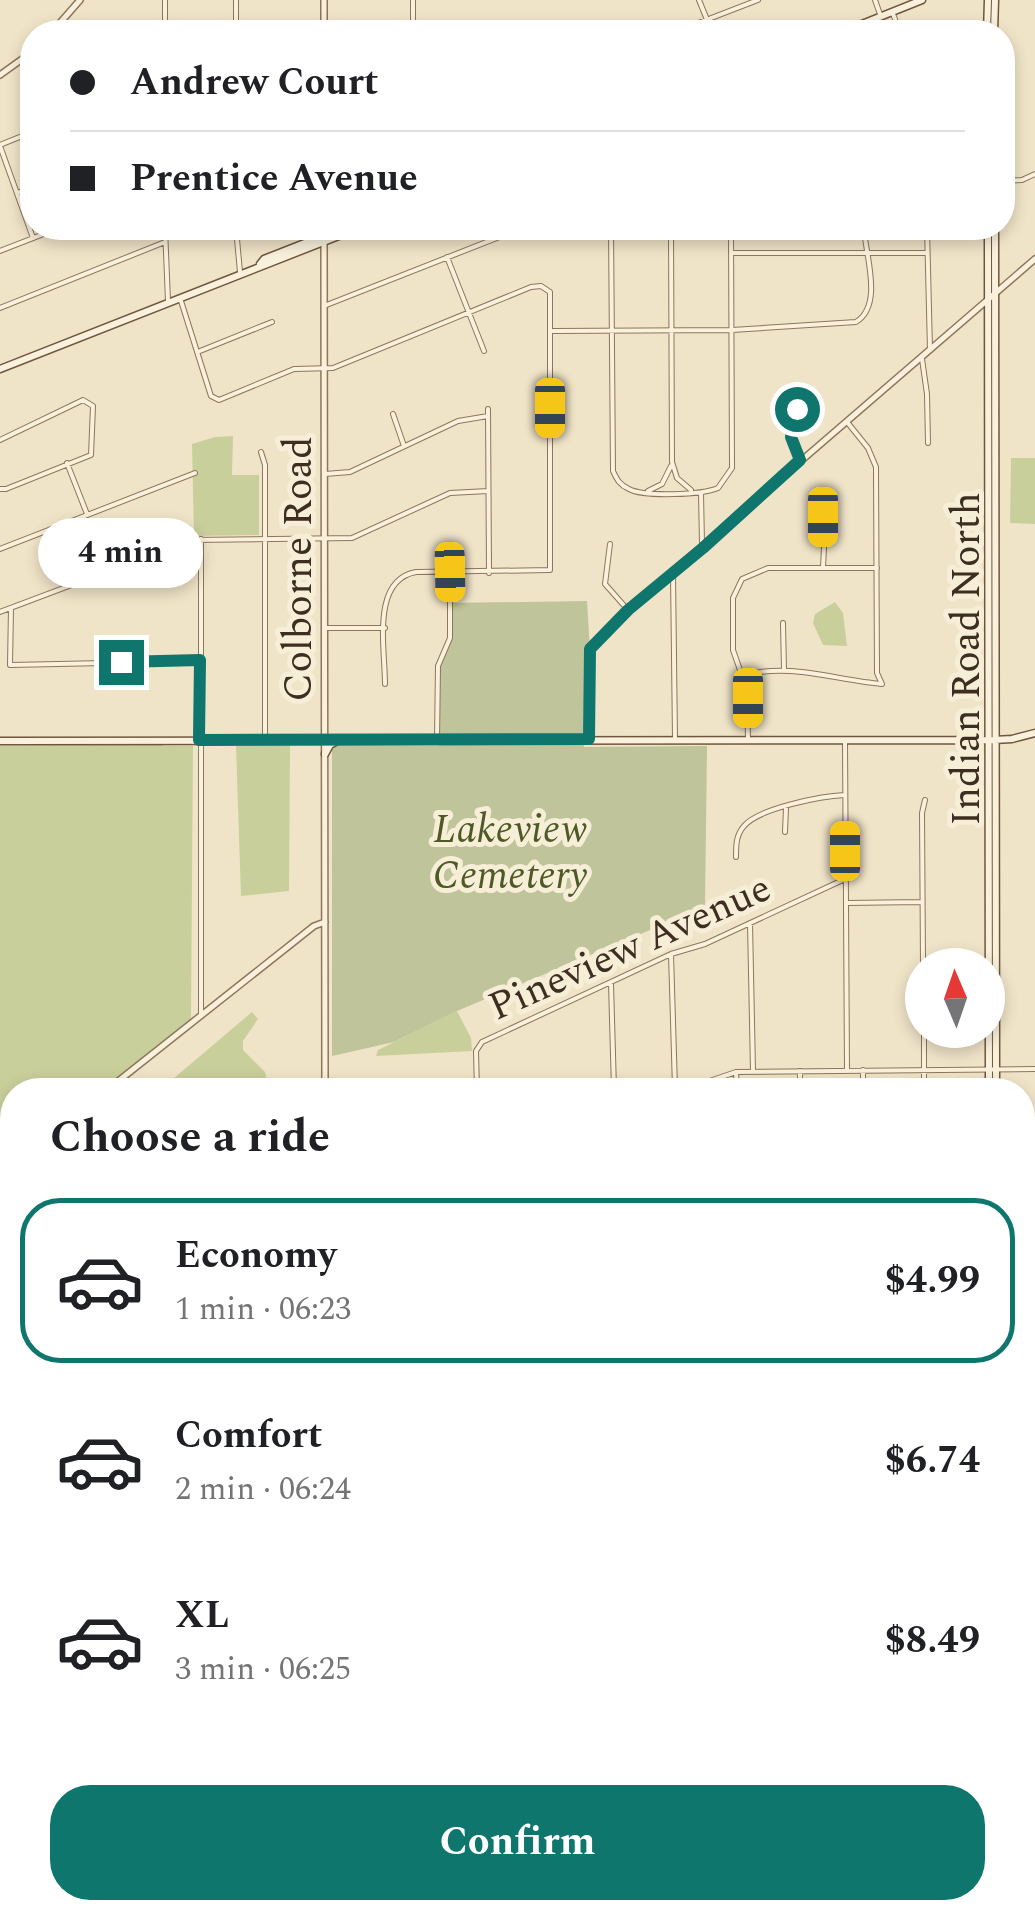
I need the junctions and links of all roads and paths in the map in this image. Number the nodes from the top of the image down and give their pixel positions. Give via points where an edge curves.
1 (80, 0) edge
2 (700, 0) edge
3 (758, 0) edge
4 (875, 0) edge
5 (922, 0) edge
6 (892, 12) junction
7 (881, 17) junction
8 (62, 20) edge
9 (707, 20) joint
10 (873, 20) edge
11 (895, 20) edge
12 (0, 146) edge
13 (20, 192) edge
14 (17, 193) junction
15 (20, 201) edge
16 (28, 240) edge
17 (237, 240) edge
18 (312, 240) edge
19 (324, 240) edge
20 (492, 240) edge
21 (611, 240) edge
22 (672, 240) edge
23 (732, 240) edge
24 (865, 240) edge
25 (927, 240) edge
26 (991, 240) edge
27 (993, 240) edge
28 (165, 242) joint
29 (0, 250) edge
30 (732, 252) junction
31 (866, 253) junction
32 (927, 253) junction
33 (447, 258) junction
34 (1035, 259) edge
35 (240, 272) junction
36 (996, 292) junction
37 (180, 296) junction
38 (989, 299) junction
39 (168, 301) junction
40 (324, 306) junction
41 (0, 308) edge
42 (470, 314) junction
43 (272, 322) dead end
44 (550, 330) junction
45 (612, 330) junction
46 (671, 330) junction
47 (732, 330) junction
48 (930, 350) junction
49 (200, 351) junction
50 (484, 351) dead end
51 (922, 358) junction
52 (0, 367) edge
53 (323, 368) junction
54 (802, 388) dead end
55 (488, 409) dead end
56 (392, 414) dead end
57 (488, 416) junction
58 (846, 421) junction
59 (0, 440) edge
60 (928, 443) dead end
61 (404, 446) junction
62 (261, 452) dead end
63 (800, 460) junction
64 (67, 462) junction
65 (672, 462) junction
66 (195, 473) dead end
67 (325, 474) junction
68 (0, 488) edge
69 (488, 490) junction
70 (644, 492) junction
71 (701, 492) junction
72 (826, 510) dead end
73 (87, 515) junction
74 (325, 538) junction
75 (200, 539) junction
76 (264, 539) junction
77 (610, 544) dead end
78 (703, 548) junction
79 (0, 549) edge
80 (823, 567) junction
81 (877, 568) junction
82 (450, 572) junction
83 (488, 572) junction
84 (672, 574) junction
85 (11, 608) junction
86 (628, 610) junction
87 (0, 612) edge
88 (784, 623) dead end
89 (324, 628) junction
90 (385, 628) junction
91 (200, 660) junction
92 (784, 670) junction
93 (741, 676) junction
94 (385, 684) dead end
95 (1035, 733) edge
96 (437, 739) junction
97 (589, 739) junction
98 (199, 740) junction
99 (265, 740) junction
100 (325, 740) junction
101 (339, 740) junction
102 (675, 740) junction
103 (748, 740) junction
104 (844, 740) junction
105 (991, 740) junction
106 (0, 741) edge
107 (325, 754) junction
108 (995, 779) junction
109 (845, 795) junction
110 (925, 800) dead end
111 (786, 808) junction
112 (785, 832) dead end
113 (736, 857) dead end
114 (845, 879) junction
115 (923, 902) junction
116 (846, 903) junction
117 (325, 922) junction
118 (750, 923) junction
119 (923, 948) edge
120 (671, 954) junction
121 (610, 982) junction
122 (202, 1016) junction
123 (924, 1048) edge
124 (992, 1069) junction
125 (1035, 1069) edge
126 (846, 1070) junction
127 (862, 1070) junction
128 (924, 1070) junction
129 (753, 1071) junction
130 (800, 1071) junction
131 (736, 1072) junction
132 (122, 1078) edge
133 (325, 1078) edge
134 (478, 1078) edge
135 (614, 1078) edge
136 (675, 1078) edge
137 (719, 1078) edge
138 (736, 1078) edge
139 (800, 1078) edge
140 (862, 1078) edge
141 (924, 1078) edge
142 (992, 1078) edge
143 (1035, 1234) edge
144 (1035, 1242) edge

1 - 8 street
2 - 9 street
3 - 9 street
4 - 7 street
5 - 6 main road
6 - 7 main road
6 - 11 street
7 - 10 main road
12 - 14 street
13 - 14 street
14 - 15 street
16 - 29 street
17 - 35 street
18 - 35 main road
19 - 40 street, Colborne Road
20 - 33 street
21 - 45 street
22 - 46 street
23 - 30 street
24 - 31 street
25 - 32 street
26 - 38 main road, Indian Road North
27 - 36 main road, Indian Road North
28 - 39 street
28 - 41 street
30 - 31 street
30 - 47 street
31 - 32 street
31 - 47 street via 870,303 862,319
32 - 48 street
33 - 40 street
33 - 42 street
34 - 36 street
35 - 37 main road
36 - 38 street
36 - 105 main road, Indian Road North
37 - 39 main road
37 - 49 street
38 - 48 street
38 - 105 main road, Indian Road North
39 - 52 main road
40 - 53 street, Colborne Road
42 - 44 street via 531,287 548,290
42 - 50 street
42 - 53 street
43 - 49 street
44 - 45 street
44 - 83 street via 550,570
45 - 46 street
45 - 70 street via 612,467 622,485
46 - 47 street
46 - 65 street
47 - 71 street via 732,468 718,488
48 - 51 street
49 - 53 street via 216,400 294,369
51 - 58 street
51 - 60 street
53 - 67 street, Colborne Road
54 - 63 street via 791,437
55 - 57 street
56 - 61 street
57 - 61 street via 458,421
57 - 69 street
58 - 63 street
58 - 81 street via 876,467
59 - 64 street via 88,400 94,408 92,452
61 - 67 street via 350,472
62 - 76 street
63 - 78 street
64 - 68 street
64 - 73 street
65 - 70 street via 662,484
65 - 71 street via 679,482
66 - 73 street
67 - 74 street, Colborne Road
69 - 74 street via 450,493 355,537
69 - 83 street
70 - 71 street
71 - 78 street
72 - 80 street
73 - 79 street
74 - 76 street
74 - 89 street, Colborne Road
75 - 76 street
75 - 85 street
75 - 91 street
76 - 99 street
77 - 86 street via 605,584
78 - 84 street
80 - 81 street
80 - 93 street via 768,568 737,584 733,650
81 - 92 street via 882,684
82 - 83 street
82 - 90 street via 397,579 386,594
82 - 96 street via 450,638 438,669
84 - 86 street
84 - 102 street
85 - 87 street
85 - 91 street via 10,665
86 - 97 street via 590,649
88 - 92 street
89 - 90 street
89 - 100 street, Colborne Road
90 - 94 street
91 - 98 street
92 - 93 street
93 - 103 street
95 - 105 main road
95 - 108 main road via 1002,749
96 - 97 main road
96 - 101 main road
97 - 102 main road
98 - 99 main road
98 - 106 main road
98 - 122 street
99 - 100 main road
100 - 101 main road
100 - 107 street, Colborne Road
101 - 107 main road
102 - 103 main road
103 - 104 main road
104 - 105 main road
104 - 109 street
105 - 108 main road, Indian Road North
105 - 124 main road, Indian Road North
107 - 117 street, Colborne Road
108 - 124 main road, Indian Road North
109 - 111 street
109 - 114 street
110 - 115 street
111 - 112 street
111 - 113 street via 747,823
114 - 116 street
114 - 118 street, Pineview Avenue
115 - 116 street
115 - 119 street
116 - 126 street
117 - 122 street
117 - 133 street, Colborne Road
118 - 120 street, Pineview Avenue
118 - 129 street
120 - 121 street, Pineview Avenue
120 - 136 street
121 - 134 street, Pineview Avenue via 479,1044
121 - 135 street
122 - 132 street
123 - 128 street
124 - 125 street
124 - 128 street
124 - 142 main road, Indian Road North
126 - 127 street
126 - 130 street
127 - 128 street
127 - 140 street
128 - 141 street
129 - 130 street
129 - 131 street
130 - 139 street
131 - 137 street
131 - 138 street
143 - 144 street

